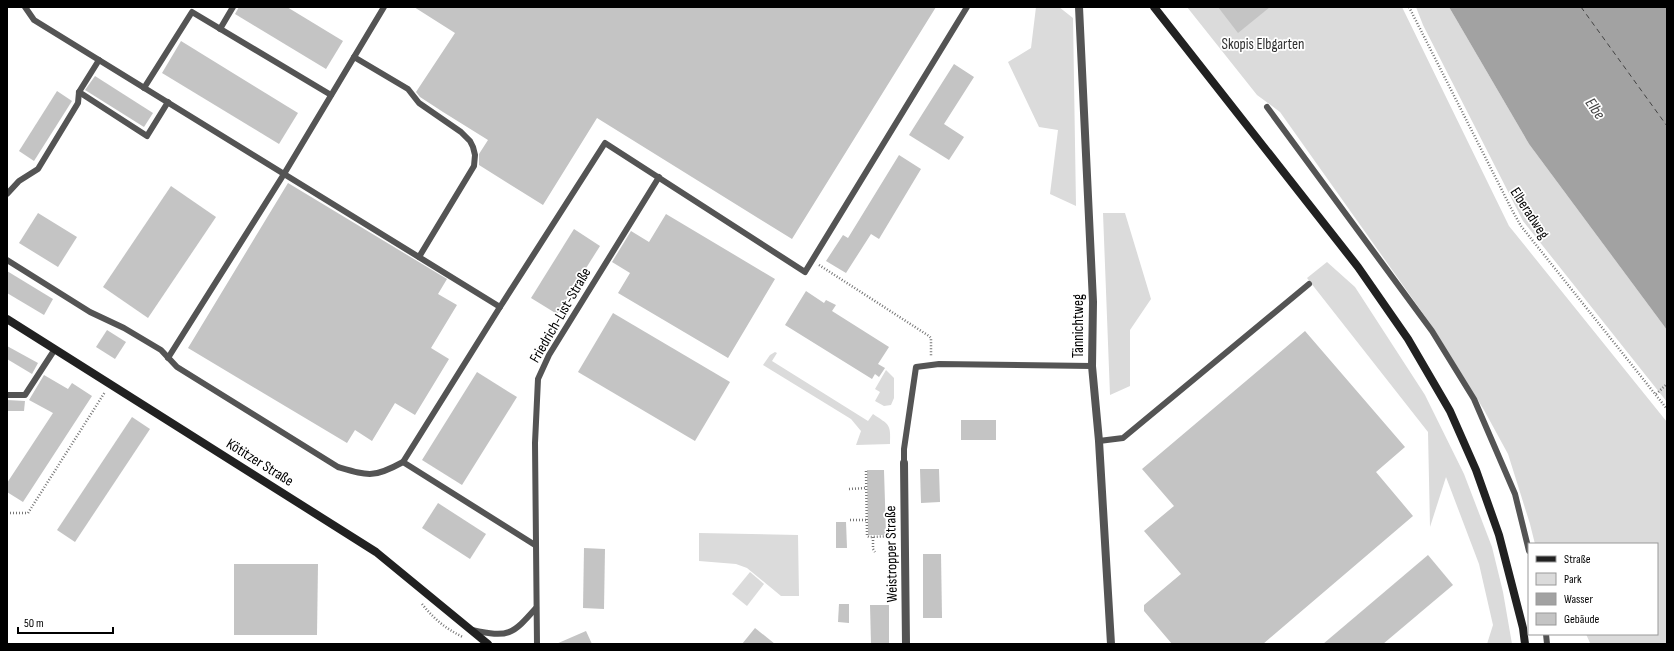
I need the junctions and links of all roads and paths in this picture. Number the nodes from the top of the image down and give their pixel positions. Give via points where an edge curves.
1 (25, 7) edge
2 (233, 7) edge
3 (384, 7) edge
4 (967, 7) edge
5 (1079, 7) edge
6 (1154, 7) edge
7 (1409, 7) edge
8 (220, 29) junction
9 (354, 57) junction
10 (99, 60) junction
11 (144, 88) junction
12 (79, 92) junction
13 (331, 95) junction
14 (168, 102) junction
15 (1268, 107) dead end
16 (284, 174) junction
17 (659, 177) junction
18 (7, 194) edge
19 (419, 257) junction
20 (7, 260) edge
21 (812, 261) junction
22 (1309, 284) dead end
23 (500, 307) junction
24 (7, 320) edge
25 (55, 349) junction
26 (168, 358) junction
27 (930, 365) junction
28 (1092, 366) junction
29 (1667, 384) edge
30 (1656, 394) junction
31 (7, 395) edge
32 (100, 400) dead end
33 (1667, 408) edge
34 (1099, 441) junction
35 (403, 462) junction
36 (904, 464) joint
37 (866, 471) dead end
38 (850, 488) dead end
39 (866, 488) junction
40 (7, 513) edge
41 (850, 520) dead end
42 (866, 520) junction
43 (905, 536) junction
44 (873, 537) junction
45 (535, 545) junction
46 (1528, 547) edge
47 (874, 552) dead end
48 (536, 608) junction
49 (469, 629) junction
50 (488, 644) edge
51 (536, 644) edge
52 (906, 644) edge
53 (1111, 644) edge
54 (1525, 644) edge

1 - 10 lane via 34,20
2 - 8 lane
3 - 9 lane
4 - 21 lane
5 - 28 street, Tännichtweg via 1093,302
6 - 54 main road via 1358,267 1408,339 1446,405 1476,470 1499,534
7 - 30 path, Elberadweg via 1521,226
8 - 11 lane via 192,12
8 - 13 lane
9 - 13 lane
9 - 19 lane via 408,89 419,103 461,132 473,147 474,166
10 - 11 lane
10 - 12 lane
11 - 14 lane
12 - 14 lane via 147,136
12 - 18 lane via 78,104 38,169 19,181
13 - 16 lane
14 - 16 lane
15 - 46 lane via 1432,331 1474,399 1516,494
16 - 19 lane
16 - 26 lane
17 - 21 lane via 805,272
17 - 23 lane via 605,143
17 - 45 lane, Friedrich-List-Straße via 548,354 538,379 534,468
19 - 23 lane
20 - 26 lane via 90,312 161,350
21 - 27 path via 931,338
22 - 34 lane via 1123,438
23 - 35 lane
24 - 25 main road, Kötitzer Straße
25 - 31 lane via 25,395
25 - 49 main road, Kötitzer Straße via 376,552
26 - 35 lane via 177,368 338,467 363,474 382,473
27 - 28 lane
27 - 36 lane via 916,367
28 - 34 street, Tännichtweg
29 - 30 path
30 - 33 path, Elberadweg
32 - 40 path via 28,513
34 - 53 street, Tännichtweg
35 - 45 lane
36 - 43 street, Weistropper Straße
37 - 39 path
38 - 39 path
39 - 42 path
41 - 42 path
42 - 44 path via 867,536
43 - 44 path
43 - 52 street, Weistropper Straße
44 - 47 path
45 - 48 lane, Friedrich-List-Straße
48 - 49 lane via 520,626 508,633 495,635
48 - 51 lane, Friedrich-List-Straße
49 - 50 main road, Kötitzer Straße

